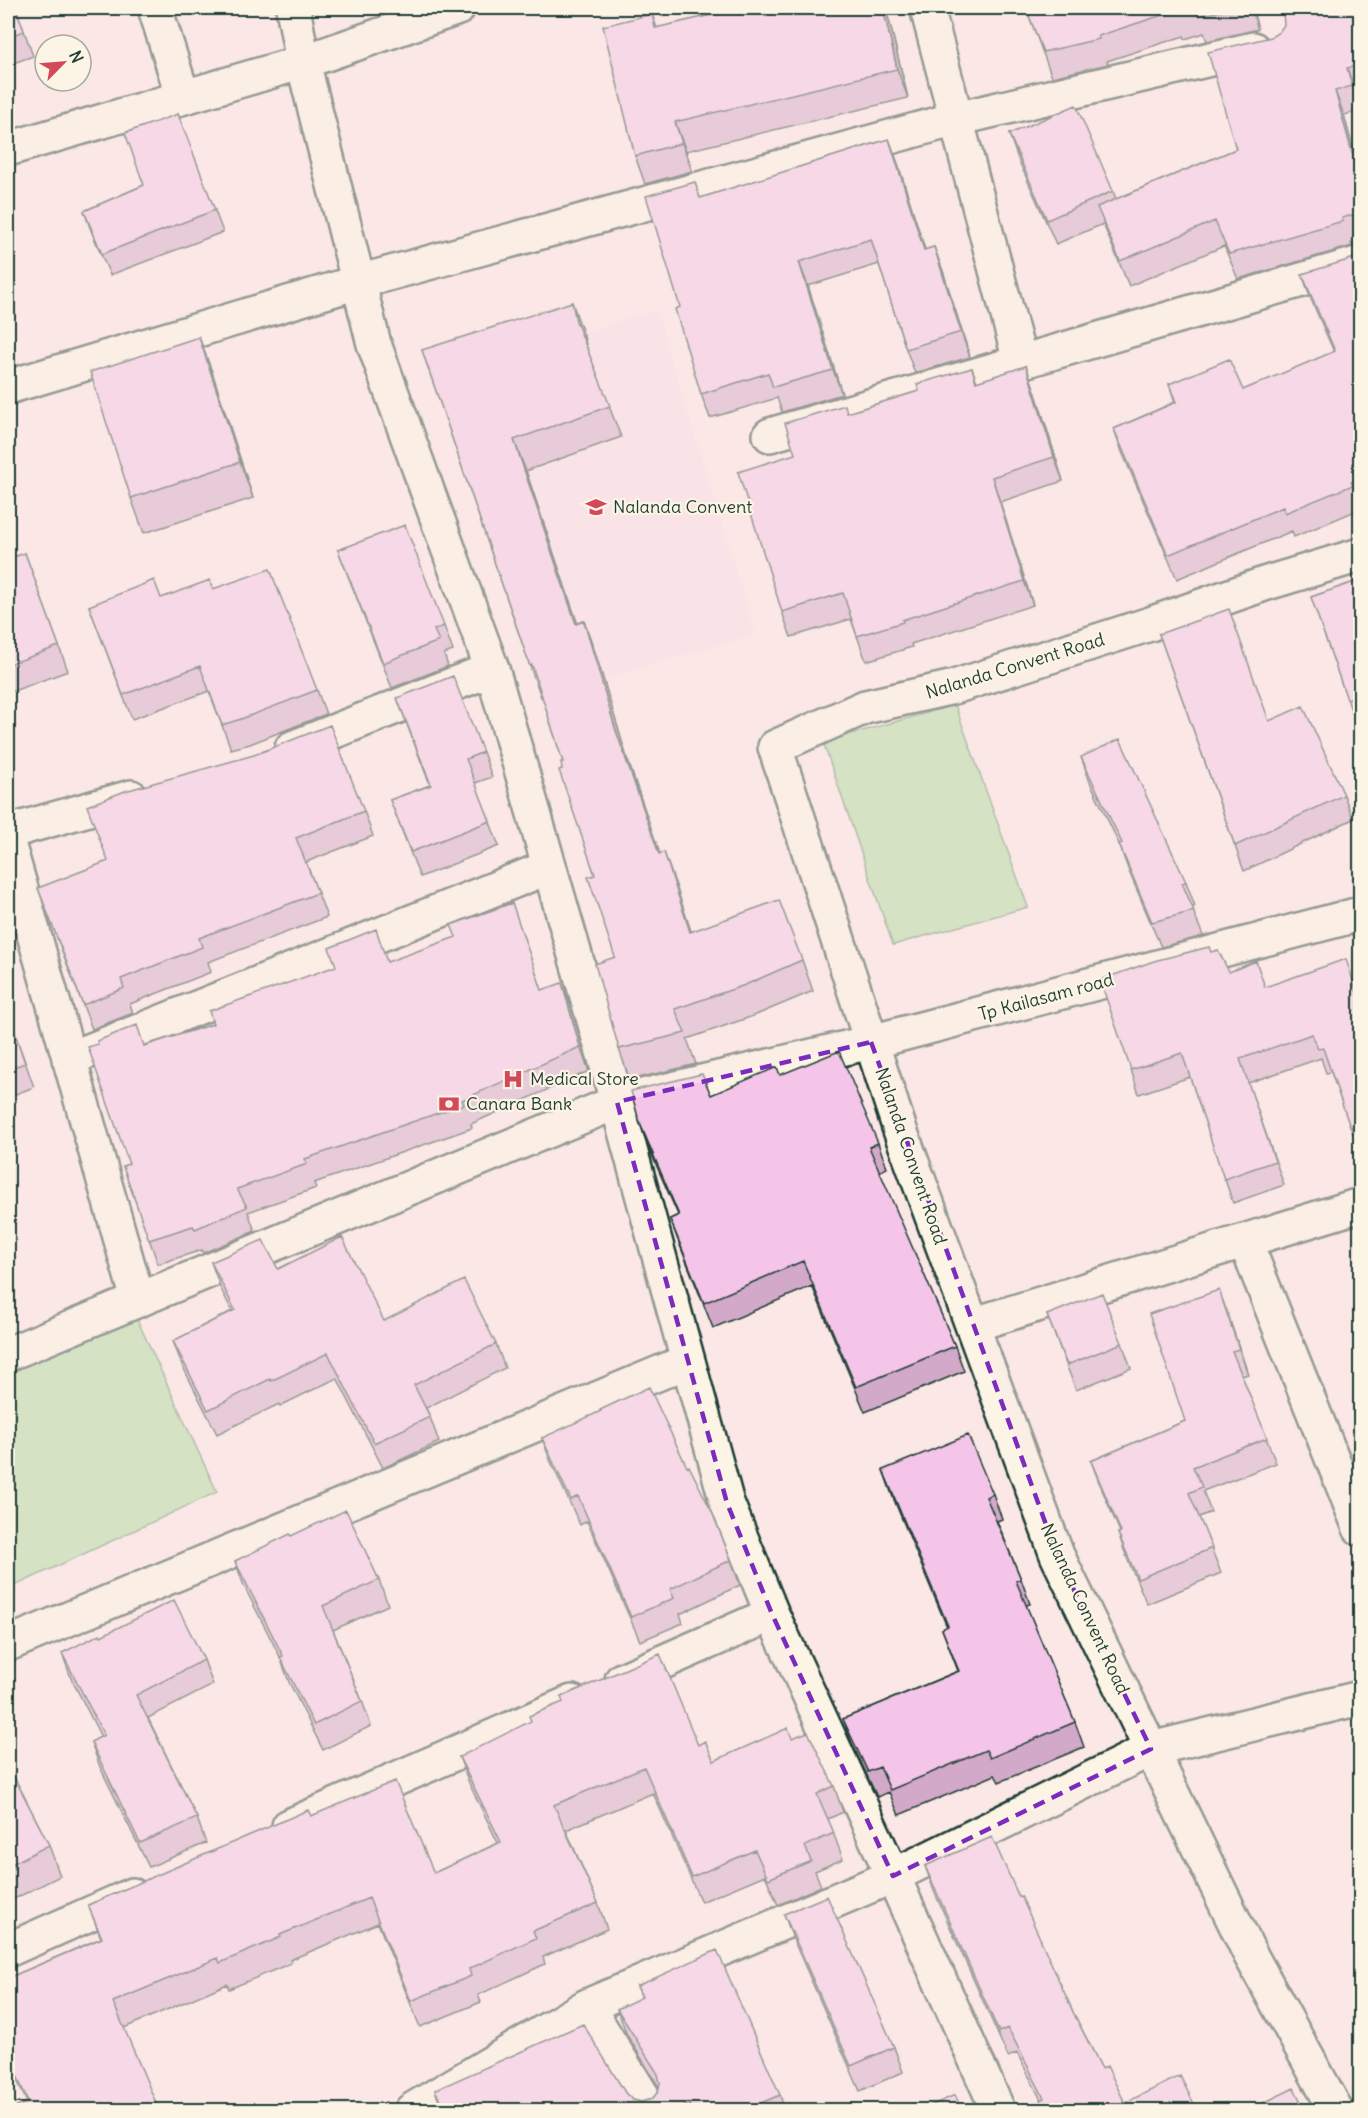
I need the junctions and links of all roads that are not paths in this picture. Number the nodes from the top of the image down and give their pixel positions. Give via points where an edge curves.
1 (155, 8) edge
2 (293, 8) edge
3 (458, 8) edge
4 (927, 8) edge
5 (1275, 44) edge
6 (303, 62) junction
7 (183, 97) junction
8 (956, 119) junction
9 (8, 149) edge
10 (1360, 262) edge
11 (358, 282) junction
12 (1020, 361) junction
13 (8, 387) edge
14 (770, 435) dead end
15 (1360, 555) edge
16 (492, 669) junction
17 (267, 758) edge
18 (155, 791) edge
19 (8, 832) edge
20 (8, 843) edge
21 (549, 867) junction
22 (1360, 914) edge
23 (871, 1042) junction
24 (69, 1059) junction
25 (617, 1101) junction
26 (1360, 1205) edge
27 (1245, 1241) junction
28 (138, 1300) junction
29 (972, 1325) junction
30 (8, 1354) edge
31 (688, 1361) junction
32 (1360, 1528) edge
33 (772, 1614) junction
34 (8, 1644) edge
35 (1360, 1698) edge
36 (1151, 1749) junction
37 (259, 1840) edge
38 (893, 1876) junction
39 (160, 1883) edge
40 (8, 1950) edge
41 (586, 2006) junction
42 (412, 2110) edge
43 (651, 2110) edge
44 (998, 2110) edge
45 (1336, 2110) edge

1 - 7 street
2 - 6 street
3 - 6 street
4 - 8 street
5 - 8 street
6 - 7 street
6 - 11 street
7 - 9 street
8 - 11 street
8 - 12 street
10 - 12 street
11 - 13 street
11 - 16 street via 374,344
12 - 14 street
15 - 23 street, Nalanda Convent Road via 954,687 866,707 775,747
16 - 17 street
16 - 21 street
18 - 19 street
20 - 24 street
21 - 24 street
21 - 25 street
22 - 23 street, Tp Kailasam road
23 - 25 street, Tp Kailasam road
23 - 29 street, Nalanda Convent Road
24 - 28 street
25 - 28 street, Tp Kailasam road
25 - 31 street
26 - 27 street
27 - 29 street
27 - 32 street
28 - 30 street, Tp Kailasam road
29 - 36 street, Nalanda Convent Road via 1057,1555
31 - 33 street via 727,1503
31 - 34 street
33 - 37 street
33 - 38 street
35 - 36 street
36 - 38 street
36 - 45 street, Nalanda Convent Road via 1250,1954
38 - 41 street
38 - 44 street
39 - 40 street
41 - 42 street
41 - 43 street

